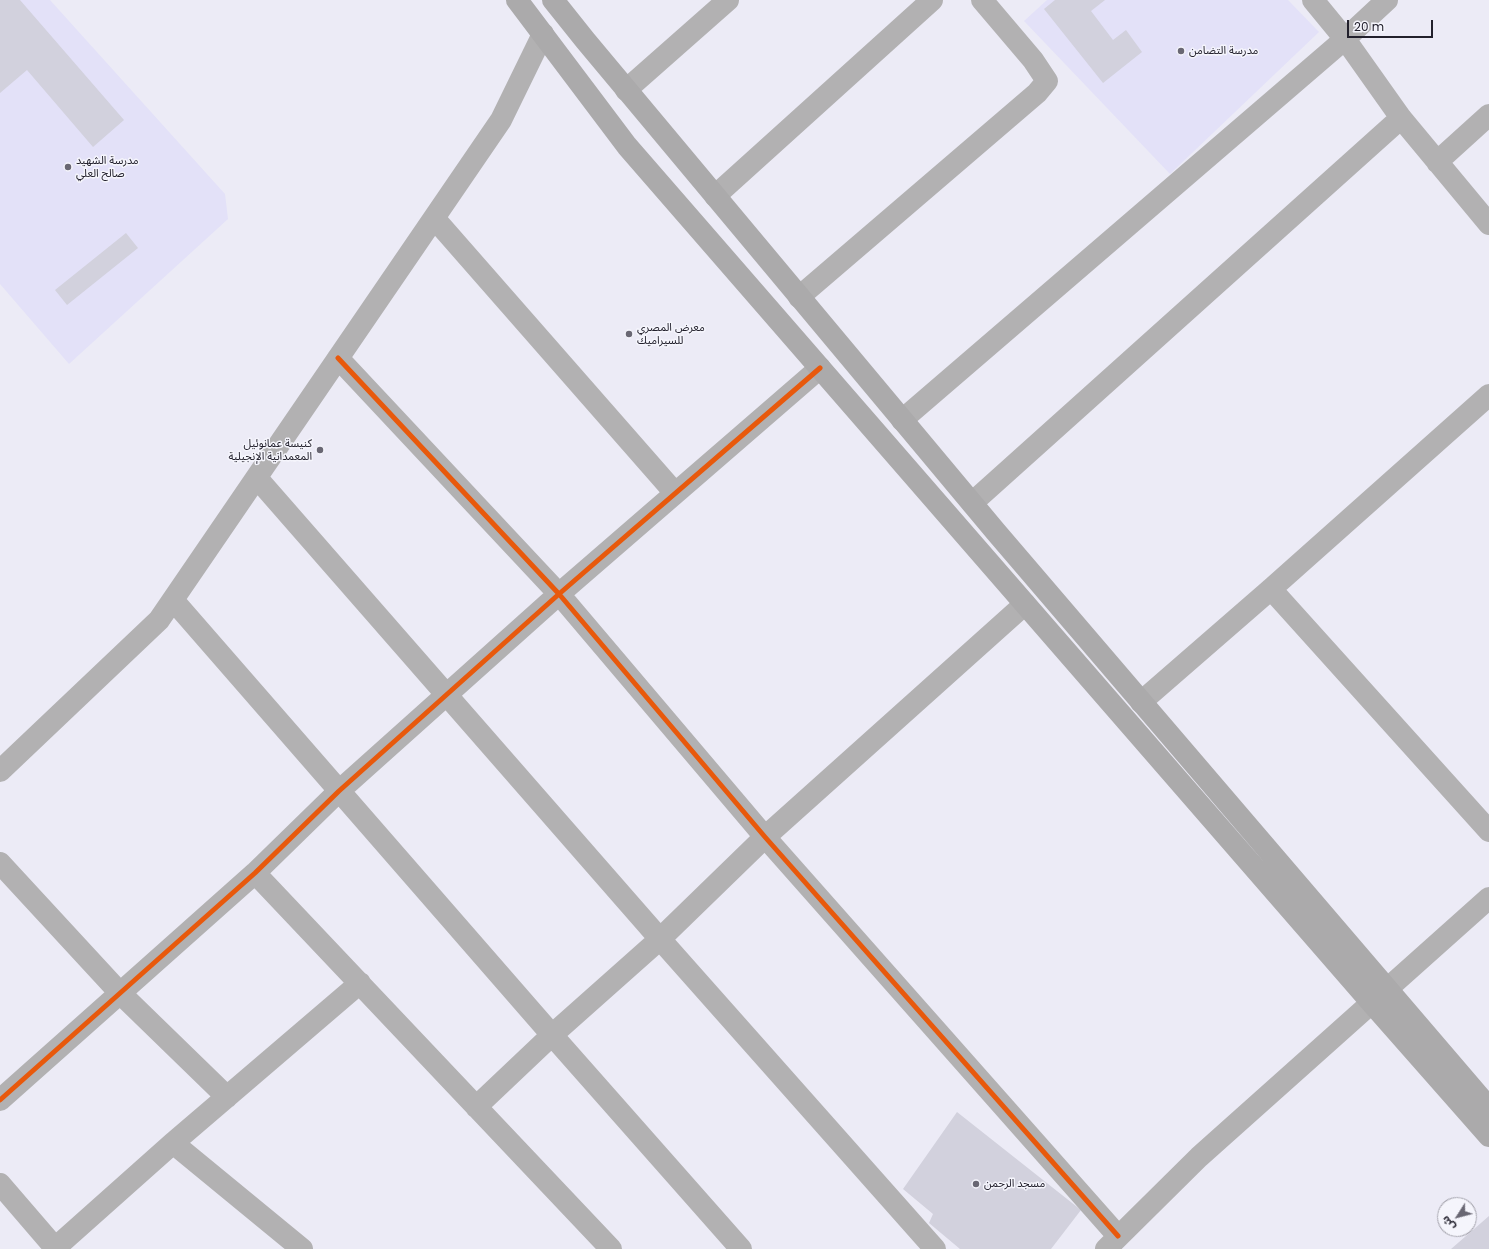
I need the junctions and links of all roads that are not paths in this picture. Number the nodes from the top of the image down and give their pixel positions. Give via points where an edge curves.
1 (517, 0) edge
2 (553, 0) edge
3 (728, 0) edge
4 (932, 0) edge
5 (982, 0) edge
6 (1313, 0) edge
7 (1387, 0) edge
8 (543, 34) junction
9 (1345, 39) junction
10 (626, 90) junction
11 (1489, 116) edge
12 (1401, 118) junction
13 (1437, 162) junction
14 (715, 196) junction
15 (434, 218) junction
16 (1489, 224) edge
17 (799, 296) junction
18 (338, 358) junction
19 (820, 368) junction
20 (1489, 395) edge
21 (902, 420) junction
22 (257, 478) junction
23 (675, 494) junction
24 (972, 503) junction
25 (1271, 589) junction
26 (558, 594) junction
27 (173, 600) junction
28 (1025, 604) junction
29 (448, 694) junction
30 (1141, 702) junction
31 (0, 771) edge
32 (339, 791) junction
33 (1489, 831) edge
34 (765, 837) junction
35 (0, 863) edge
36 (255, 872) junction
37 (1489, 898) edge
38 (660, 938) junction
39 (360, 983) junction
40 (1387, 988) junction
41 (120, 993) junction
42 (1371, 1002) junction
43 (552, 1035) junction
44 (227, 1097) junction
45 (0, 1100) edge
46 (476, 1107) junction
47 (1489, 1108) edge
48 (1489, 1136) edge
49 (173, 1143) junction
50 (0, 1184) edge
51 (1112, 1243) edge
52 (55, 1249) edge
53 (302, 1249) edge
54 (611, 1249) edge
55 (741, 1249) edge
56 (935, 1249) edge

1 - 8 main road
2 - 10 main road
3 - 10 street
4 - 14 street
5 - 17 street via 1033,60 1046,81 1037,93
6 - 9 street
7 - 9 street
8 - 15 street via 501,120
8 - 19 main road via 627,146
9 - 12 street
9 - 21 street
10 - 14 main road
11 - 13 street
12 - 13 street
12 - 24 street
13 - 16 street
14 - 17 main road
15 - 18 street
15 - 23 street
17 - 21 main road
18 - 22 street
18 - 26 street
19 - 23 street
19 - 28 main road
20 - 25 street
21 - 24 main road
22 - 27 street
22 - 29 street
23 - 26 street
24 - 30 main road
25 - 30 street
25 - 33 street
26 - 29 street
26 - 34 street
27 - 31 street via 159,620
27 - 32 street
28 - 34 street
28 - 42 main road
29 - 32 street
29 - 38 street
30 - 40 main road
32 - 36 street
32 - 43 street
34 - 38 street
34 - 51 street
35 - 41 street
36 - 39 street
36 - 41 street
37 - 40 street
38 - 43 street
38 - 56 street
39 - 44 street
39 - 46 street
40 - 42 street
40 - 47 main road
41 - 44 street
41 - 45 street
42 - 48 main road
42 - 51 street via 1199,1157
43 - 46 street
43 - 55 street
44 - 49 street
46 - 54 street
49 - 52 street
49 - 53 street
50 - 52 street

